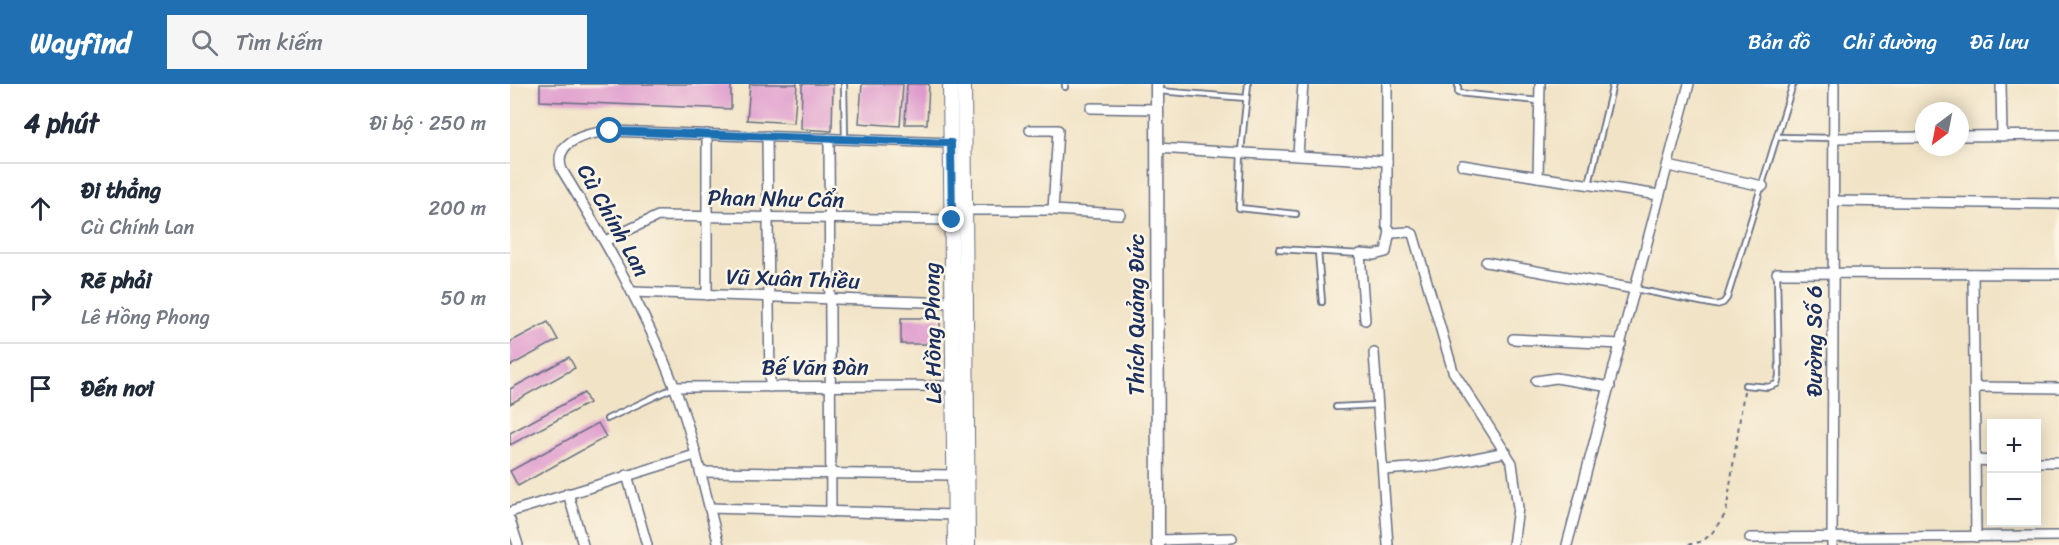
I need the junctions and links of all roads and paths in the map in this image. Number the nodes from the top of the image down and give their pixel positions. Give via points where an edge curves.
1 (844, 84) edge
2 (950, 84) edge
3 (964, 84) edge
4 (1248, 84) edge
5 (1303, 84) edge
6 (1387, 84) edge
7 (1458, 84) edge
8 (1540, 84) edge
9 (1613, 84) edge
10 (1689, 84) edge
11 (1793, 84) edge
12 (1834, 84) edge
13 (2001, 84) edge
14 (1157, 87) edge
15 (1246, 98) junction
16 (1539, 101) junction
17 (1091, 108) dead end
18 (1156, 110) junction
19 (1030, 130) dead end
20 (707, 134) junction
21 (2059, 135) edge
22 (767, 136) junction
23 (1779, 136) junction
24 (1969, 136) edge
25 (2002, 136) junction
26 (1915, 137) edge
27 (830, 138) junction
28 (845, 138) junction
29 (1834, 138) junction
30 (951, 143) junction
31 (1156, 148) junction
32 (1241, 151) junction
33 (1298, 154) junction
34 (1387, 161) junction
35 (1462, 165) dead end
36 (1668, 166) junction
37 (1538, 177) junction
38 (1589, 184) junction
39 (1763, 186) junction
40 (1659, 195) junction
41 (1834, 201) junction
42 (2059, 204) edge
43 (967, 210) junction
44 (1053, 210) junction
45 (1120, 214) dead end
46 (1296, 214) dead end
47 (706, 217) junction
48 (768, 218) junction
49 (830, 218) junction
50 (952, 220) junction
51 (1390, 231) junction
52 (605, 241) junction
53 (1279, 249) dead end
54 (1318, 251) junction
55 (1360, 254) junction
56 (1486, 261) dead end
57 (1778, 273) joint
58 (1973, 274) junction
59 (2059, 274) edge
60 (1834, 275) junction
61 (1635, 289) junction
62 (632, 292) junction
63 (707, 295) junction
64 (769, 297) junction
65 (830, 299) junction
66 (1322, 302) dead end
67 (952, 303) junction
68 (1365, 320) dead end
69 (1513, 339) dead end
70 (1621, 344) junction
71 (1374, 353) dead end
72 (1536, 381) dead end
73 (1745, 385) joint
74 (961, 386) junction
75 (675, 387) junction
76 (770, 387) junction
77 (830, 387) junction
78 (1610, 387) junction
79 (1975, 387) junction
80 (2059, 388) edge
81 (1378, 405) junction
82 (1336, 407) dead end
83 (608, 419) dead end
84 (1506, 452) junction
85 (694, 455) junction
86 (1976, 460) junction
87 (1987, 461) edge
88 (2041, 462) edge
89 (2059, 462) edge
90 (1384, 470) junction
91 (700, 472) junction
92 (830, 474) junction
93 (627, 475) junction
94 (955, 475) junction
95 (568, 493) junction
96 (710, 508) junction
97 (510, 512) edge
98 (831, 512) junction
99 (955, 515) junction
100 (510, 520) edge
101 (2059, 536) edge
102 (1976, 537) junction
103 (1232, 538) dead end
104 (1750, 538) dead end
105 (1832, 542) edge
106 (1158, 543) edge
107 (518, 545) edge
108 (583, 545) edge
109 (647, 545) edge
110 (719, 545) edge
111 (955, 545) edge
112 (968, 545) edge
113 (1388, 545) edge
114 (1513, 545) edge
115 (1567, 545) edge
116 (1688, 545) edge

1 - 28 lane
2 - 30 main road, Lê Hồng Phong
3 - 43 main road, Lê Hồng Phong
4 - 15 lane
5 - 33 street
6 - 34 street
7 - 16 lane via 1458,93
8 - 16 street
9 - 38 lane
10 - 36 street
11 - 23 lane
12 - 29 street, Đường Số 6
13 - 25 street
14 - 15 lane
14 - 18 street, Thích Quảng Đức
15 - 32 lane
16 - 37 street
17 - 18 street
18 - 31 street, Thích Quảng Đức
19 - 44 street via 1058,130
20 - 22 street, Cù Chính Lan
20 - 47 street
20 - 52 street, Cù Chính Lan via 602,132 580,137 565,147 560,157 562,170
21 - 25 street
22 - 27 street, Cù Chính Lan
22 - 48 street
23 - 29 lane
23 - 39 lane
24 - 25 street
26 - 29 street
27 - 28 street, Cù Chính Lan
27 - 49 street
28 - 30 street, Cù Chính Lan
29 - 41 street, Đường Số 6
30 - 50 main road, Lê Hồng Phong
31 - 32 street
31 - 106 street, Thích Quảng Đức
32 - 33 street
32 - 46 lane via 1239,208
33 - 34 street
34 - 51 street
35 - 37 street
36 - 39 street
36 - 40 street
37 - 38 street
38 - 40 street
39 - 61 lane via 1723,303 1716,305
40 - 61 street
41 - 42 street
41 - 60 street, Đường Số 6
43 - 44 street
43 - 74 main road, Lê Hồng Phong
44 - 45 street
47 - 48 street, Phan Như Cẩn
47 - 52 street, Phan Như Cẩn via 658,216
47 - 63 street
48 - 49 street, Phan Như Cẩn
48 - 64 street
49 - 50 street, Phan Như Cẩn
49 - 65 street
50 - 67 main road, Lê Hồng Phong
51 - 55 street via 1386,252
51 - 84 street via 1413,234 1453,371
52 - 62 street, Cù Chính Lan
53 - 54 lane
54 - 55 lane
54 - 66 lane
55 - 68 street
56 - 61 street
57 - 60 street
57 - 73 lane via 1777,384
58 - 59 street
58 - 60 street
58 - 79 street
60 - 105 street, Đường Số 6
61 - 70 street
62 - 63 street, Vũ Xuân Thiều
62 - 75 street, Cù Chính Lan
63 - 64 street, Vũ Xuân Thiều
64 - 65 street, Vũ Xuân Thiều
64 - 76 street
65 - 67 street, Vũ Xuân Thiều
65 - 77 street
67 - 74 main road, Lê Hồng Phong
69 - 70 street
70 - 78 street
71 - 81 street
72 - 78 street via 1556,378
73 - 116 path via 1726,513 1703,541
74 - 77 street, Bế Văn Đàn
74 - 94 main road, Lê Hồng Phong
74 - 112 main road, Lê Hồng Phong
75 - 76 street, Bế Văn Đàn
75 - 83 lane
75 - 85 street, Cù Chính Lan
76 - 77 street, Bế Văn Đàn
77 - 92 street
78 - 115 street
79 - 80 street
79 - 86 street
81 - 82 lane
81 - 90 street
84 - 90 street via 1436,466
84 - 114 street via 1512,463 1517,494
85 - 91 street, Cù Chính Lan
85 - 93 street
86 - 87 street
86 - 102 street
88 - 89 street
90 - 113 street
91 - 92 street
91 - 96 street, Cù Chính Lan
92 - 94 street
92 - 98 street
93 - 95 street
93 - 109 street
94 - 99 main road, Lê Hồng Phong
95 - 97 street
95 - 108 street
96 - 98 street
96 - 110 street, Cù Chính Lan
98 - 99 street
99 - 111 main road, Lê Hồng Phong
100 - 107 street
101 - 102 street
102 - 105 street
103 - 106 street
104 - 105 street

